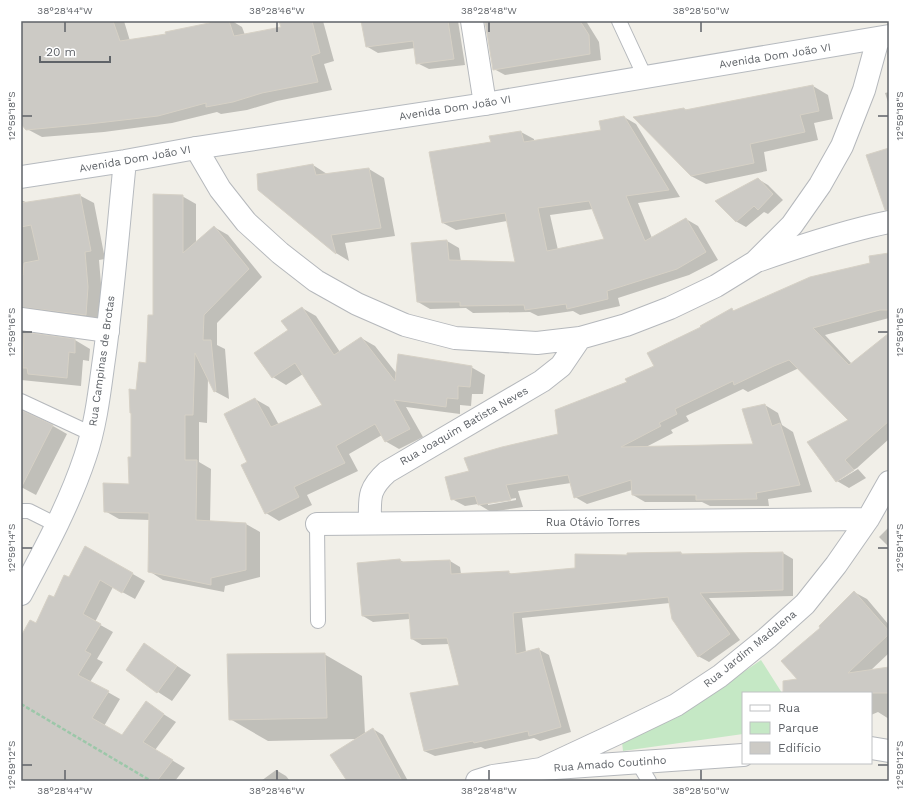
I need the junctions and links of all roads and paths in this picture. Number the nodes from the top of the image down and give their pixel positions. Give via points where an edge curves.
1 (472, 21) edge
2 (619, 21) edge
3 (884, 38) edge
4 (645, 77) junction
5 (485, 104) junction
6 (196, 148) junction
7 (125, 161) junction
8 (21, 177) edge
9 (889, 222) edge
10 (755, 262) junction
11 (21, 319) edge
12 (108, 331) junction
13 (580, 338) junction
14 (21, 401) edge
15 (92, 434) junction
16 (889, 482) edge
17 (21, 511) edge
18 (868, 520) junction
19 (370, 523) junction
20 (317, 524) joint
21 (57, 525) junction
22 (21, 594) edge
23 (318, 621) dead end
24 (21, 704) edge
25 (872, 748) edge
26 (889, 751) edge
27 (742, 755) edge
28 (637, 761) junction
29 (541, 769) junction
30 (151, 781) edge
31 (477, 781) edge
32 (649, 781) edge

1 - 5 street
2 - 4 lane
3 - 4 street, Avenida Dom João VI
3 - 10 street via 842,146 820,185 792,226
4 - 5 street, Avenida Dom João VI
5 - 6 street, Avenida Dom João VI
6 - 7 street, Avenida Dom João VI
6 - 13 street via 220,188 246,222 316,281 357,304 404,325 454,338 537,344
7 - 8 street, Avenida Dom João VI
7 - 12 street, Rua Campinas de Brotas
9 - 10 street via 826,237
10 - 13 street via 716,286 670,308 626,325
11 - 12 street
12 - 15 street, Rua Campinas de Brotas
13 - 19 street, Rua Joaquim Batista Neves via 561,366 542,381 387,472 376,481 370,494
14 - 15 lane
15 - 21 street, Rua Campinas de Brotas via 75,486
16 - 18 street, Rua Jardim Madalena
17 - 21 lane via 29,511
18 - 19 street, Rua Otávio Torres
18 - 29 street, Rua Jardim Madalena via 805,604 720,676 676,705
19 - 20 street, Rua Otávio Torres
20 - 23 lane
21 - 22 street, Rua Campinas de Brotas
24 - 30 path
25 - 26 street
27 - 28 street, Rua Amado Coutinho
28 - 29 street, Rua Amado Coutinho
28 - 32 lane
29 - 31 street, Rua Amado Coutinho

